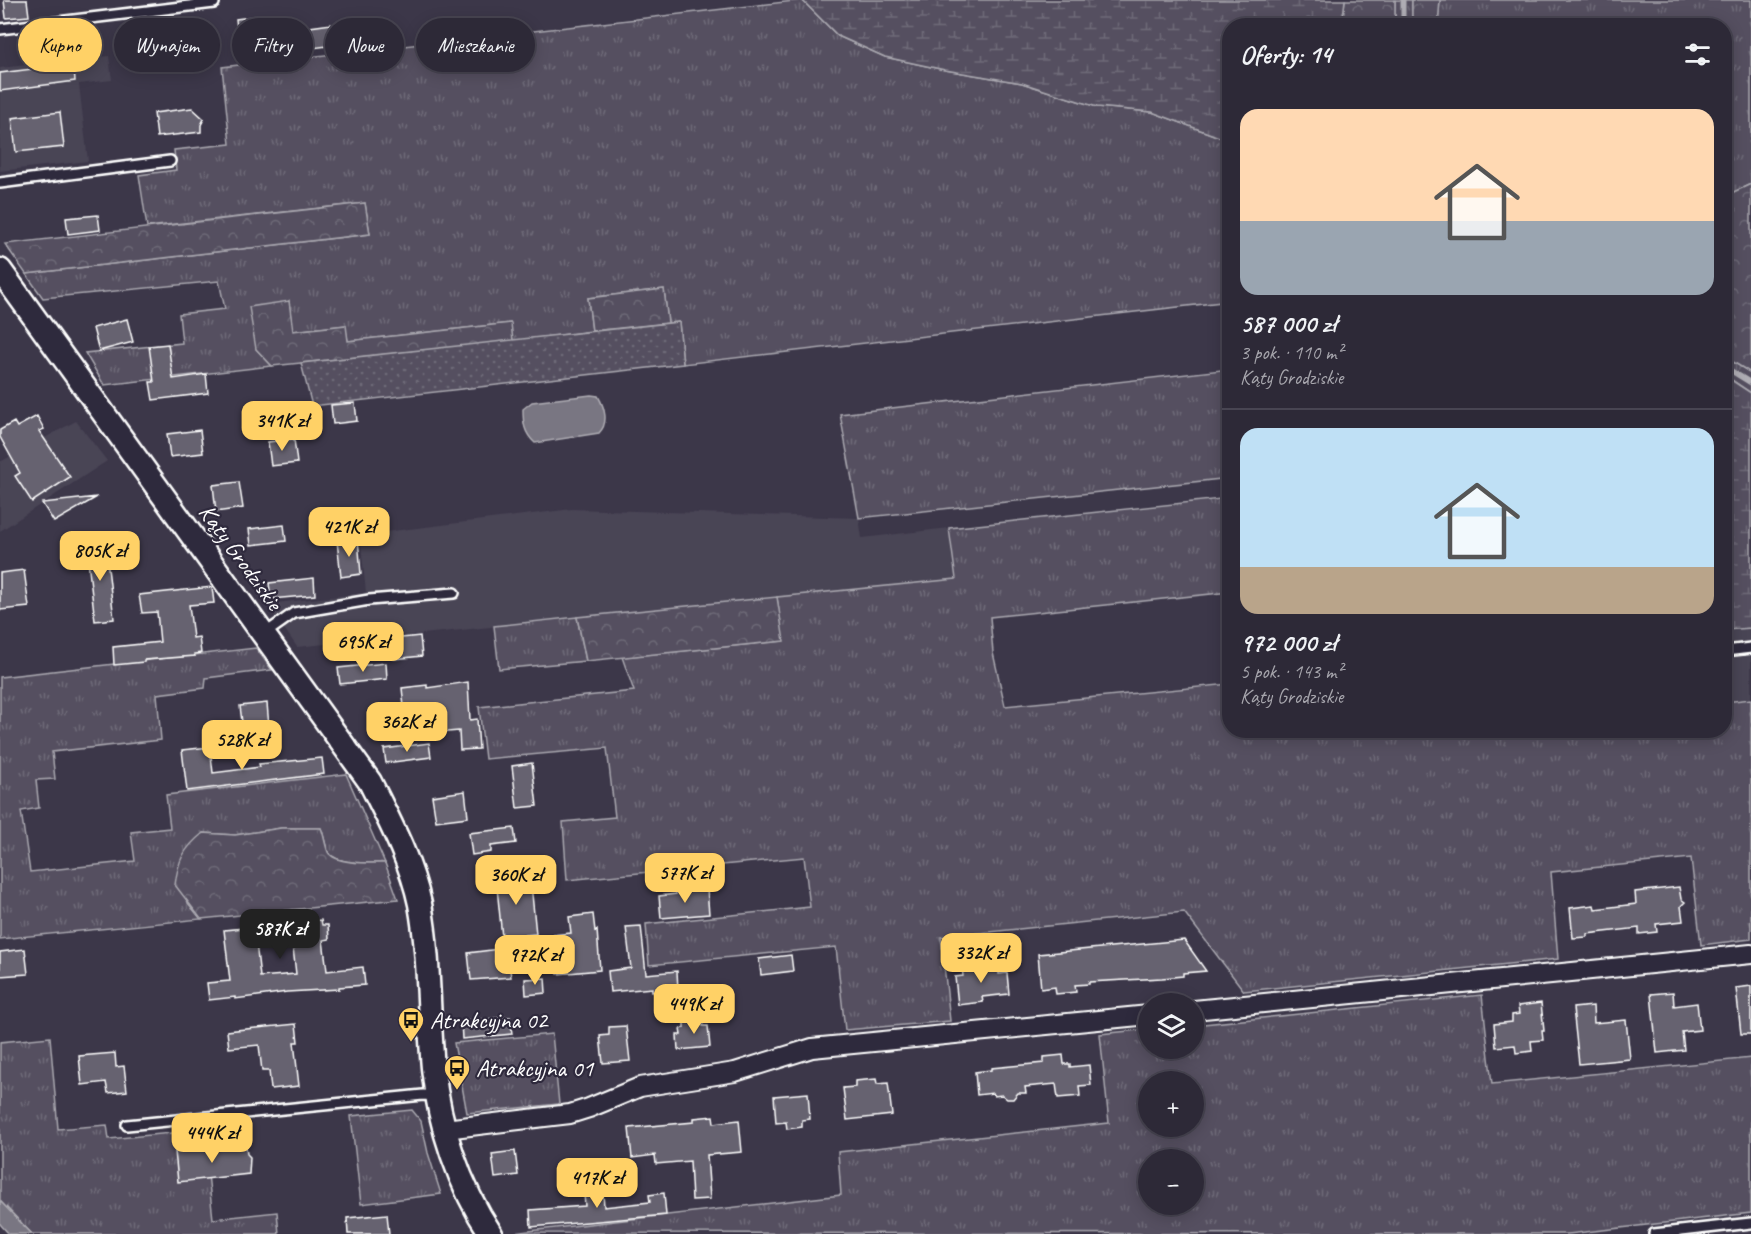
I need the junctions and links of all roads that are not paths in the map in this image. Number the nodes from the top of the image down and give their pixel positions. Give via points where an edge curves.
1 (214, 3) dead end
2 (0, 29) edge
3 (170, 161) dead end
4 (0, 183) edge
5 (0, 270) edge
6 (454, 593) dead end
7 (263, 634) junction
8 (1751, 648) edge
9 (1732, 650) edge
10 (1751, 954) edge
11 (1204, 1009) edge
12 (1138, 1016) edge
13 (437, 1096) junction
14 (127, 1125) dead end
15 (446, 1130) junction
16 (1751, 1223) edge
17 (491, 1234) edge
18 (1654, 1234) edge

1 - 2 lane
3 - 4 lane
5 - 7 street, Kąty Grodziskie
6 - 7 lane via 369,600 294,613
7 - 13 street, Kąty Grodziskie via 370,782 411,872 420,903 427,957
8 - 9 lane
10 - 11 street
12 - 15 street via 812,1048 735,1072 640,1087 570,1114
13 - 14 lane
13 - 15 street, Kąty Grodziskie
15 - 17 street, Kąty Grodziskie via 461,1177
16 - 18 lane

